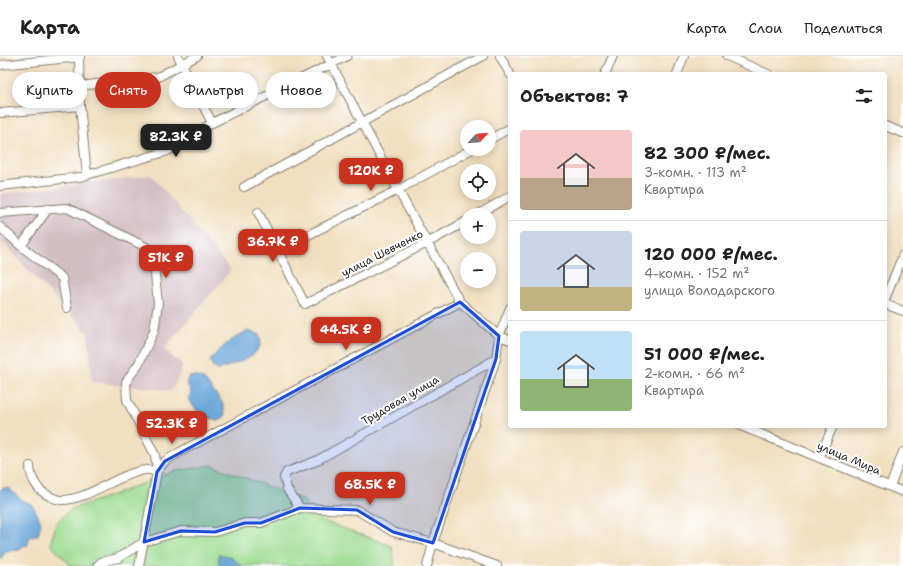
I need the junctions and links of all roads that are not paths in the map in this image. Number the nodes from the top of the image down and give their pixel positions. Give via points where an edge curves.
1 (178, 56) edge
2 (197, 56) edge
3 (327, 56) edge
4 (347, 56) edge
5 (483, 56) edge
6 (500, 56) edge
7 (613, 56) edge
8 (684, 56) edge
9 (727, 56) edge
10 (80, 57) edge
11 (182, 64) junction
12 (330, 64) junction
13 (0, 65) edge
14 (749, 70) edge
15 (80, 72) edge
16 (509, 72) edge
17 (606, 72) edge
18 (678, 72) edge
19 (87, 85) edge
20 (57, 108) edge
21 (80, 108) edge
22 (0, 113) edge
23 (212, 123) junction
24 (362, 124) junction
25 (887, 127) edge
26 (508, 129) edge
27 (903, 133) edge
28 (496, 136) edge
29 (460, 156) edge
30 (87, 175) junction
31 (0, 186) edge
32 (244, 187) dead end
33 (398, 190) junction
34 (508, 197) edge
35 (489, 208) edge
36 (48, 209) junction
37 (258, 212) dead end
38 (0, 213) edge
39 (460, 224) edge
40 (0, 227) edge
41 (427, 243) junction
42 (21, 246) junction
43 (278, 250) junction
44 (903, 255) edge
45 (887, 294) edge
46 (460, 302) junction
47 (887, 305) edge
48 (67, 308) dead end
49 (903, 311) edge
50 (508, 313) edge
51 (499, 336) junction
52 (508, 339) edge
53 (496, 359) junction
54 (746, 428) edge
55 (831, 428) edge
56 (903, 452) edge
57 (820, 458) junction
58 (30, 466) dead end
59 (157, 472) junction
60 (890, 487) junction
61 (903, 492) edge
62 (300, 508) junction
63 (144, 542) junction
64 (433, 543) junction
65 (97, 566) edge
66 (139, 566) edge
67 (427, 566) edge
68 (497, 566) edge

1 - 11 street
2 - 11 street
3 - 12 street
4 - 12 street
5 - 24 street
6 - 16 street
7 - 17 street
8 - 18 street
9 - 14 street
10 - 13 street
10 - 15 street
11 - 19 street via 158,77
11 - 23 street
12 - 23 street
12 - 24 street
20 - 22 street
21 - 30 street
23 - 30 street via 168,151
24 - 32 street
24 - 33 street
25 - 27 street
26 - 28 street
29 - 33 street
30 - 31 street
33 - 41 street
33 - 43 street
34 - 35 street
36 - 38 street
36 - 42 street
36 - 59 street via 67,208 130,238 146,247 154,265 158,303 154,331 139,363 126,382 127,400 155,455
37 - 43 street
39 - 41 street, улица Шевченко
40 - 42 street
41 - 43 street, улица Шевченко via 305,304
41 - 46 street
42 - 48 street via 62,278
44 - 45 street
46 - 51 street
46 - 59 street via 180,452 166,461
47 - 49 street
50 - 51 street
51 - 52 street
51 - 53 street
53 - 62 street, Трудовая улица via 316,461 287,472 284,477 287,488
53 - 64 street
54 - 57 street, улица Мира
55 - 57 street
56 - 60 street
57 - 60 street, улица Мира
58 - 59 street via 30,473 36,486 45,494 61,500 81,496 146,470
59 - 63 street
60 - 61 street, улица Мира
62 - 63 street via 261,523 245,523 215,532 181,531
62 - 64 street via 357,510 393,532
63 - 65 street via 118,558 101,562
63 - 66 street
64 - 67 street
64 - 68 street

